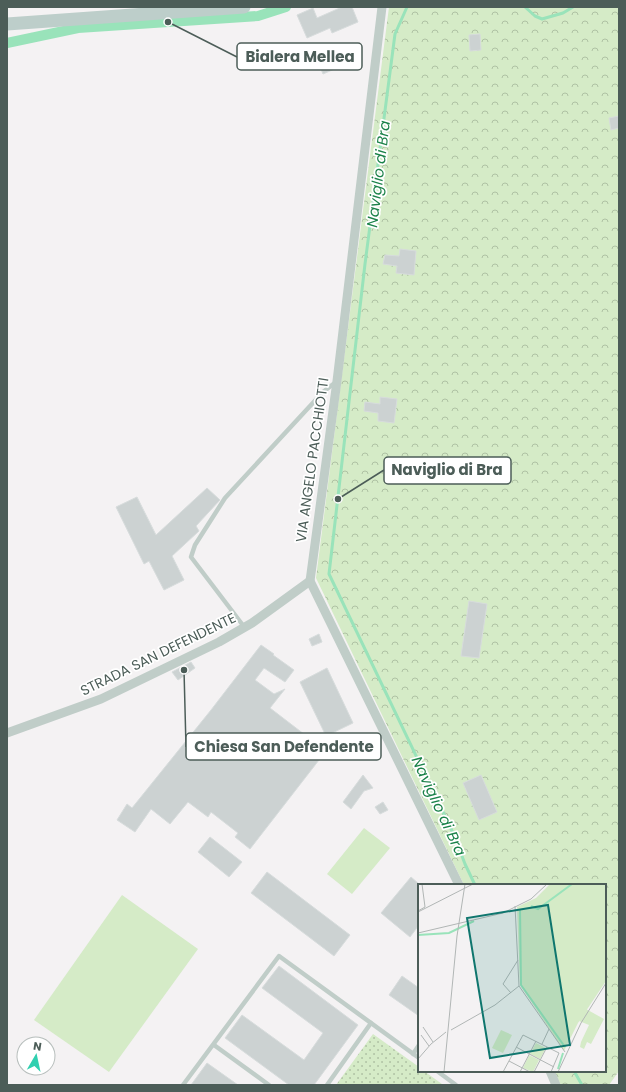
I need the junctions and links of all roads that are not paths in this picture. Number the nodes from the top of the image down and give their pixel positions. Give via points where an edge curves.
1 (244, 7) edge
2 (382, 7) edge
3 (7, 24) edge
4 (337, 381) junction
5 (310, 581) junction
6 (245, 628) junction
7 (7, 733) edge
8 (459, 884) edge
9 (371, 1023) junction
10 (214, 1045) junction
11 (418, 1046) edge
12 (413, 1054) junction
13 (418, 1057) edge
14 (438, 1072) edge
15 (550, 1072) edge
16 (450, 1080) junction
17 (183, 1085) edge
18 (269, 1085) edge
19 (326, 1085) edge
20 (446, 1085) edge
21 (456, 1085) edge
22 (556, 1085) edge

1 - 3 main road
2 - 4 street, VIA ANGELO PACCHIOTTI
4 - 5 street, VIA ANGELO PACCHIOTTI
4 - 6 lane via 323,392 225,498 195,545 191,557
5 - 6 street, STRADA SAN DEFENDENTE
5 - 8 street
6 - 7 street, STRADA SAN DEFENDENTE via 101,699
9 - 10 lane via 279,956
9 - 12 lane
9 - 19 lane
10 - 17 lane
10 - 18 lane
11 - 12 lane
12 - 13 lane
14 - 16 lane
15 - 22 street
16 - 20 lane
16 - 21 lane

